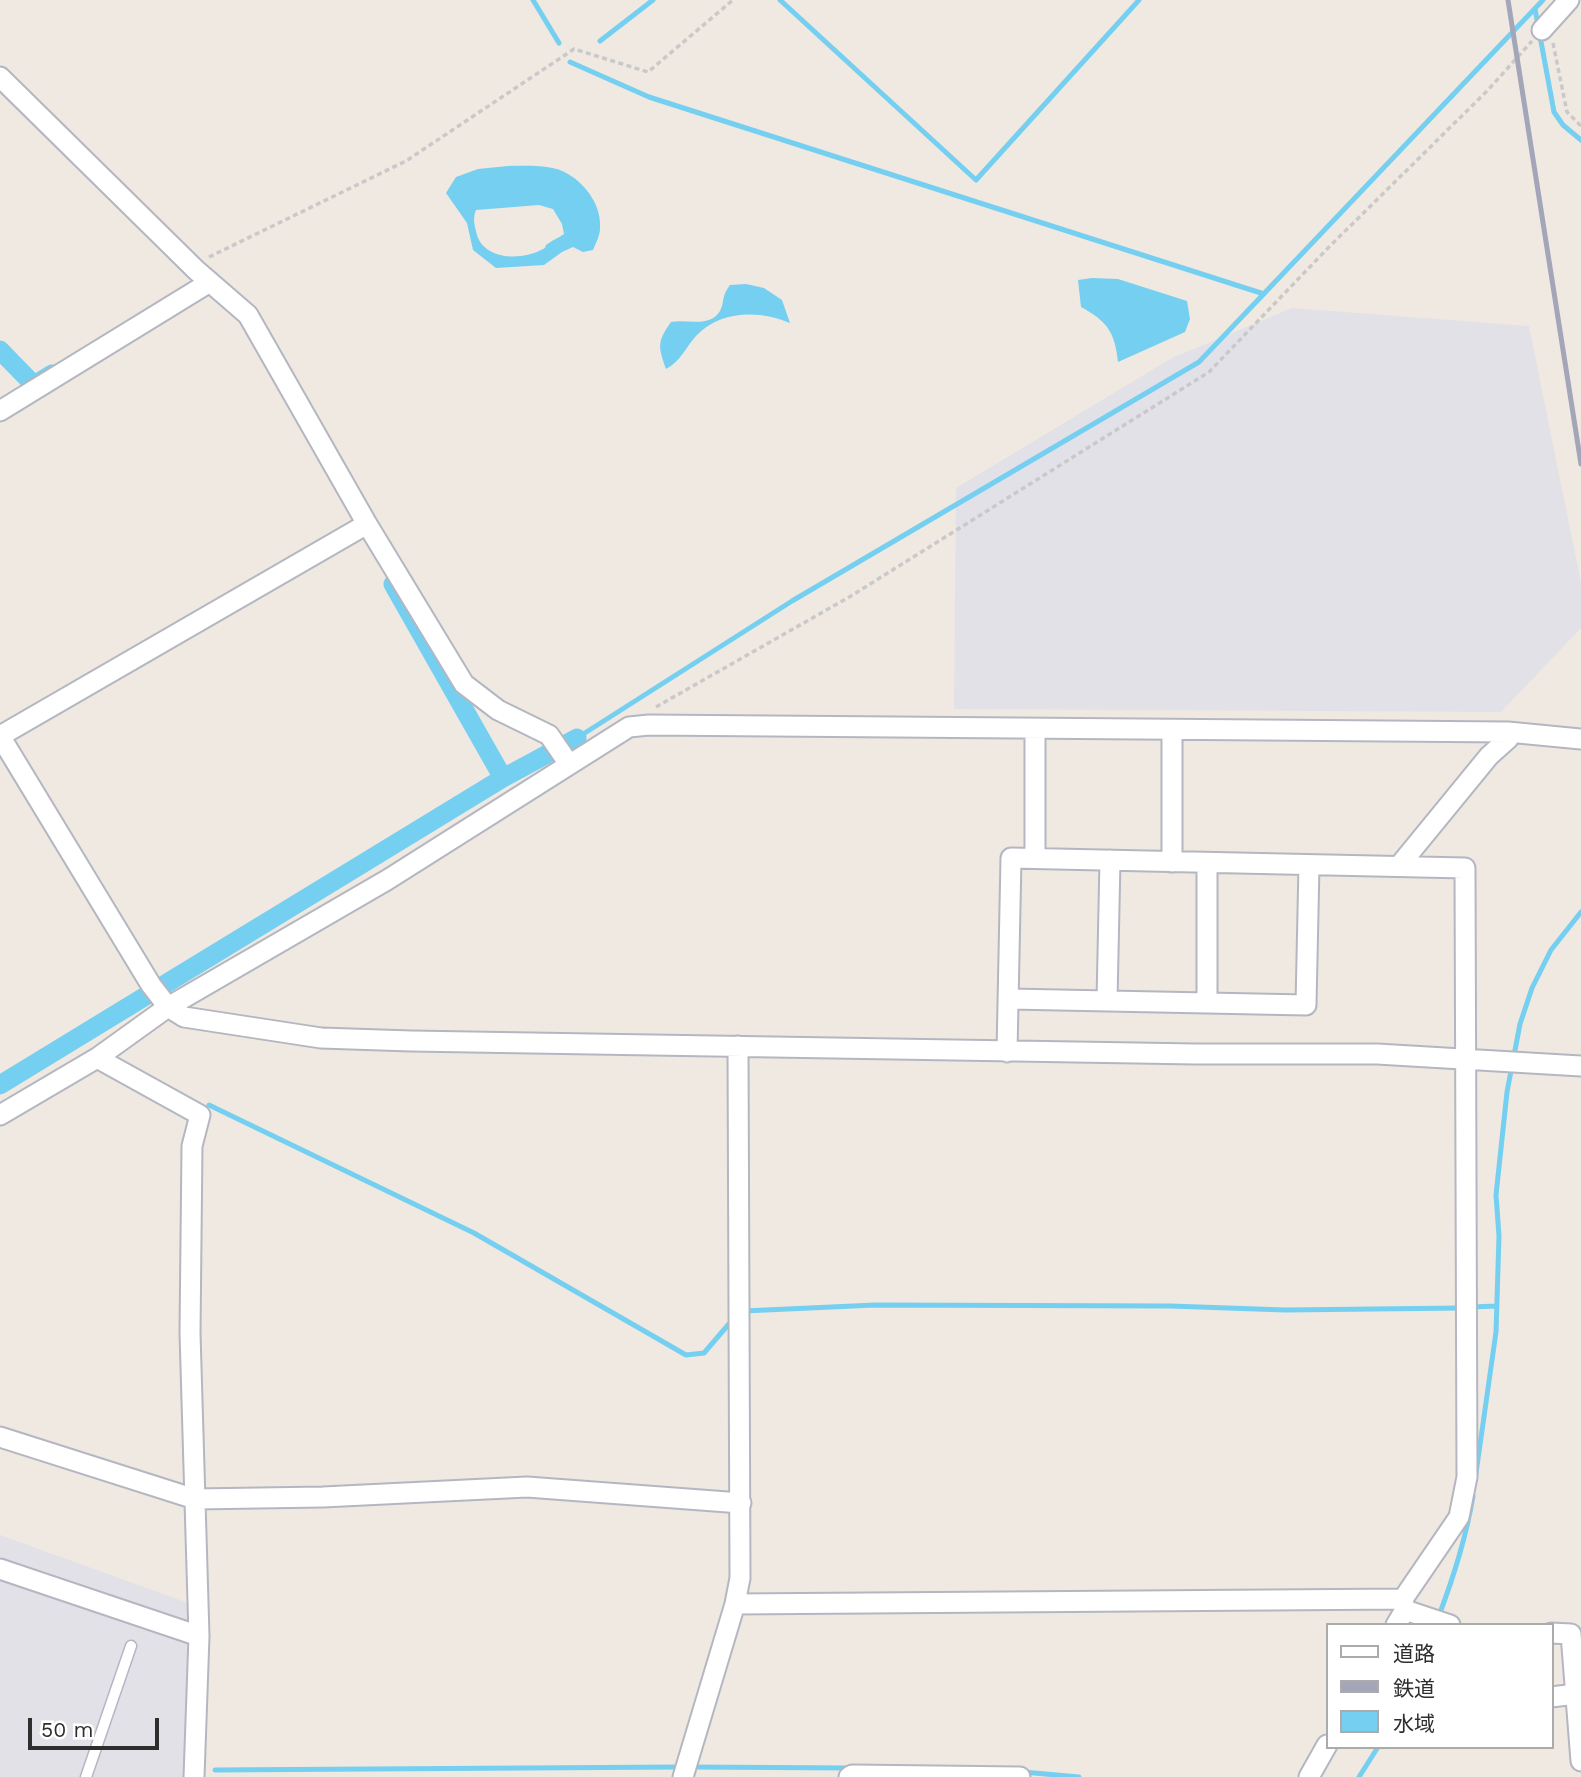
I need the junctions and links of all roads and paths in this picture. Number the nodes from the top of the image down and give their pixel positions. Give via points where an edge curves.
1 (733, 0) edge
2 (1569, 0) edge
3 (1542, 30) junction
4 (0, 77) edge
5 (1581, 126) edge
6 (203, 276) junction
7 (0, 411) edge
8 (367, 524) junction
9 (629, 727) junction
10 (1035, 729) junction
11 (1172, 730) junction
12 (1508, 732) junction
13 (0, 736) edge
14 (1581, 740) edge
15 (569, 764) junction
16 (1035, 858) junction
17 (1110, 860) junction
18 (1172, 863) junction
19 (1207, 863) junction
20 (1309, 865) junction
21 (1399, 866) junction
22 (1010, 999) junction
23 (1107, 1001) junction
24 (1207, 1003) junction
25 (168, 1007) junction
26 (738, 1046) junction
27 (1007, 1052) junction
28 (97, 1058) junction
29 (1467, 1058) junction
30 (1581, 1066) edge
31 (0, 1115) edge
32 (0, 1437) edge
33 (195, 1499) junction
34 (741, 1503) junction
35 (0, 1569) edge
36 (735, 1604) junction
37 (1401, 1611) edge
38 (1443, 1623) edge
39 (1568, 1634) edge
40 (199, 1636) junction
41 (131, 1646) dead end
42 (1576, 1694) junction
43 (1553, 1697) edge
44 (1326, 1747) edge
45 (1581, 1761) edge
46 (1314, 1775) edge
47 (851, 1776) edge
48 (86, 1777) edge
49 (194, 1777) edge
50 (683, 1777) edge
51 (1020, 1777) edge

1 - 6 path via 648,72 574,48 405,161 211,254
2 - 3 street
3 - 5 path via 1555,50 1567,112
3 - 9 path via 1209,372 851,596 640,716
4 - 6 street
6 - 7 street
6 - 8 street via 248,315
8 - 13 street
8 - 15 street via 464,684 498,710 549,735
9 - 10 street
9 - 15 street
10 - 11 street
10 - 16 street
11 - 12 street
11 - 18 street
12 - 14 street
12 - 21 street via 1508,739
13 - 25 street
15 - 25 street via 387,880
16 - 17 street
16 - 22 street via 1011,858
17 - 18 street
17 - 23 street
18 - 19 street
19 - 20 street
19 - 24 street
20 - 21 street
20 - 24 street via 1306,1004
21 - 29 street via 1465,868
22 - 23 street
22 - 27 street
23 - 24 street
25 - 26 street via 184,1017 321,1038
25 - 28 street
26 - 27 street
26 - 34 street
27 - 29 street
28 - 31 street
28 - 33 street via 200,1115 192,1146 190,1333
29 - 30 street
29 - 37 street via 1467,1477 1459,1517
32 - 33 street
33 - 34 street via 527,1487
33 - 40 street
34 - 36 street
35 - 40 street
36 - 37 street
36 - 50 street
37 - 38 street
39 - 42 street
40 - 49 street
41 - 48 lane
42 - 43 street
42 - 45 street
44 - 46 street
47 - 51 street

